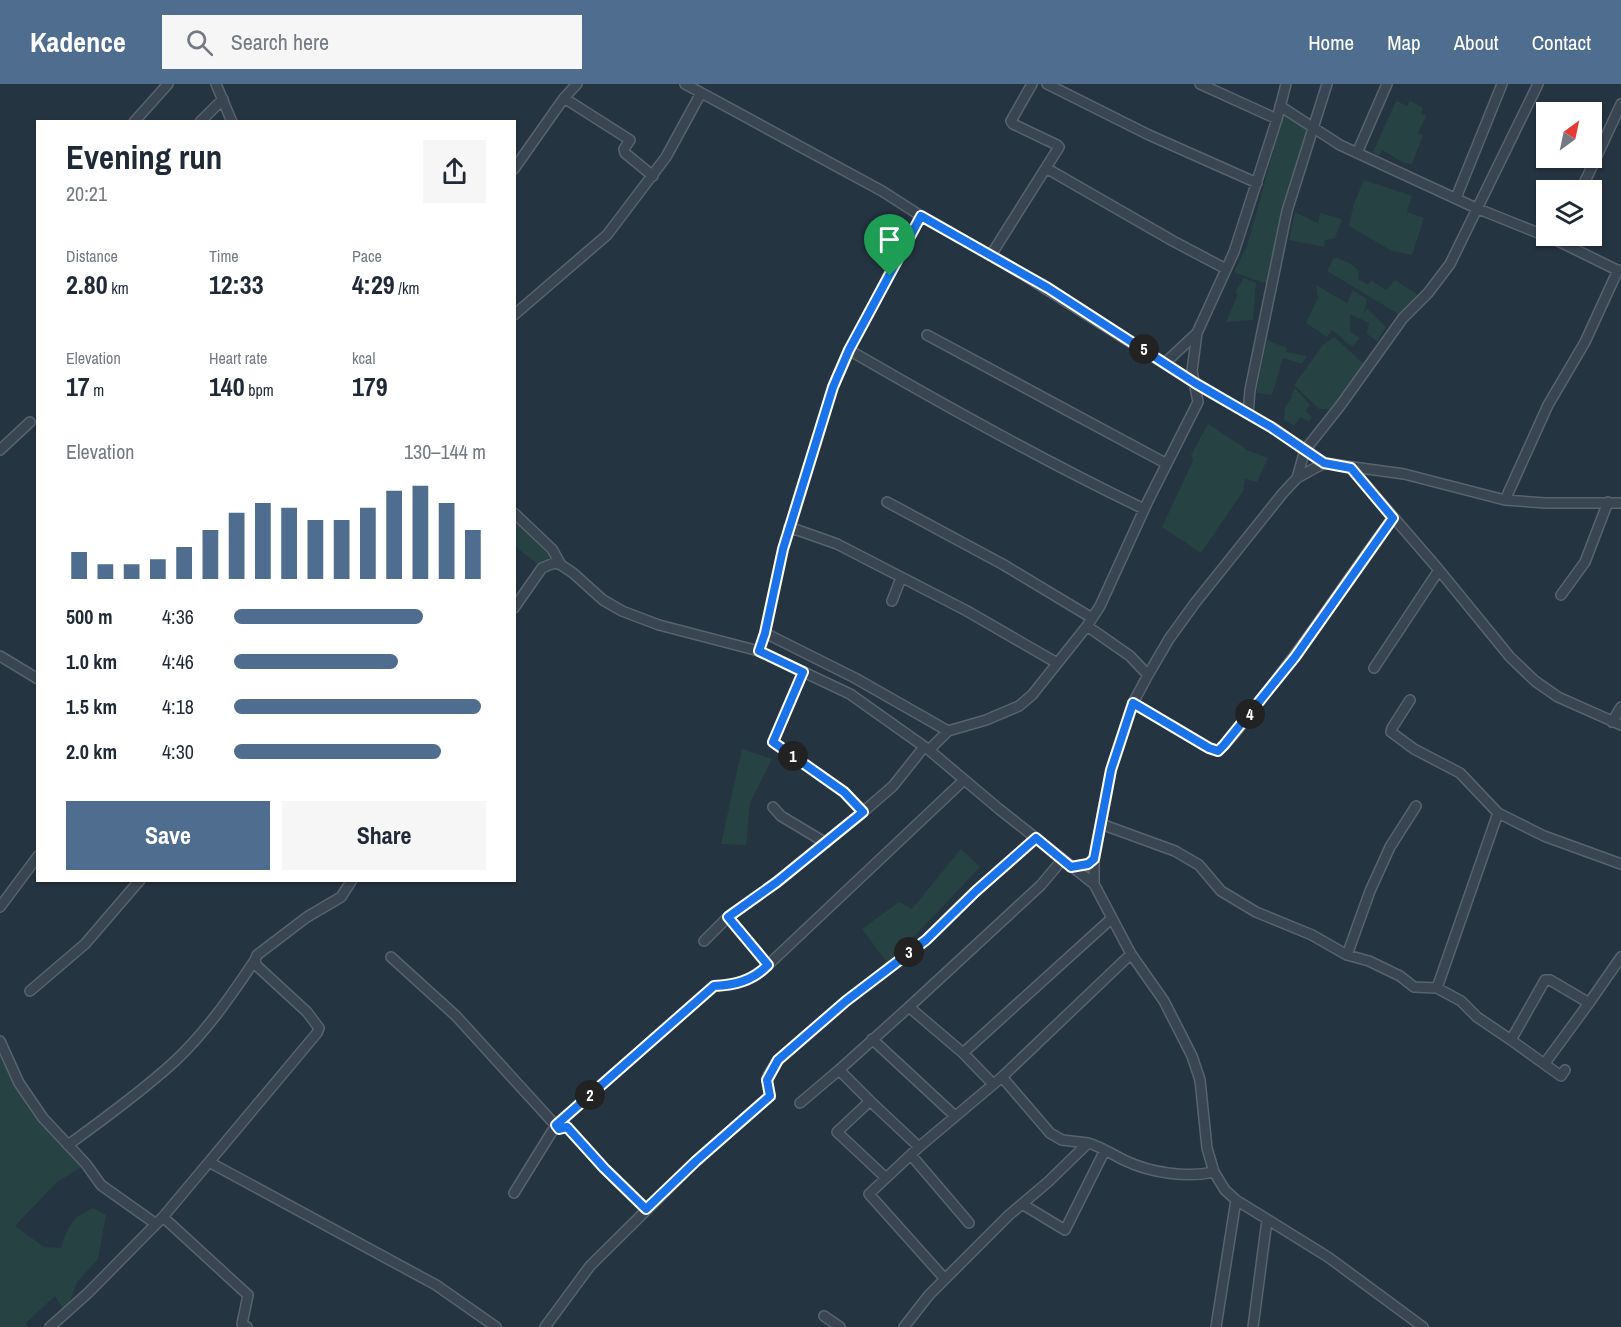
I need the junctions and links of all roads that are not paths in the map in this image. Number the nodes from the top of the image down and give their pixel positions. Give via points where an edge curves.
1 (168, 84) edge
2 (216, 84) edge
3 (577, 84) edge
4 (685, 84) edge
5 (1032, 84) edge
6 (1047, 84) edge
7 (1200, 84) edge
8 (1286, 84) edge
9 (1327, 84) edge
10 (1387, 84) edge
11 (1502, 84) edge
12 (1538, 84) edge
13 (701, 93) junction
14 (564, 98) junction
15 (223, 99) junction
16 (1621, 104) edge
17 (1280, 106) junction
18 (1277, 119) junction
19 (136, 120) edge
20 (202, 120) edge
21 (231, 120) edge
22 (1314, 127) junction
23 (1357, 153) junction
24 (516, 166) edge
25 (1046, 168) junction
26 (652, 176) junction
27 (1586, 180) edge
28 (1257, 183) junction
29 (1456, 198) junction
30 (1476, 208) junction
31 (921, 216) junction
32 (1536, 230) edge
33 (1574, 246) edge
34 (991, 255) junction
35 (1226, 269) junction
36 (1619, 271) edge
37 (516, 313) edge
38 (1197, 333) junction
39 (927, 335) dead end
40 (849, 350) junction
41 (1165, 363) junction
42 (1195, 383) junction
43 (1214, 394) junction
44 (1198, 402) junction
45 (1248, 414) junction
46 (30, 422) dead end
47 (0, 450) edge
48 (1305, 450) junction
49 (1324, 463) junction
50 (1167, 464) junction
51 (1351, 468) junction
52 (1297, 478) junction
53 (1505, 500) junction
54 (887, 501) dead end
55 (1608, 502) junction
56 (1621, 503) edge
57 (1144, 509) junction
58 (516, 515) edge
59 (1393, 518) junction
60 (789, 527) junction
61 (552, 549) junction
62 (547, 565) junction
63 (561, 565) junction
64 (1439, 570) junction
65 (902, 578) junction
66 (1561, 595) dead end
67 (892, 601) dead end
68 (516, 605) edge
69 (1090, 622) junction
70 (765, 633) junction
71 (759, 651) junction
72 (0, 656) edge
73 (1057, 663) junction
74 (1374, 668) dead end
75 (803, 672) junction
76 (1148, 675) junction
77 (36, 678) edge
78 (1410, 700) dead end
79 (1133, 703) junction
80 (1621, 707) edge
81 (1616, 724) edge
82 (948, 731) junction
83 (926, 749) junction
84 (964, 780) junction
85 (1416, 806) dead end
86 (773, 807) dead end
87 (863, 812) junction
88 (1498, 813) junction
89 (1101, 824) junction
90 (1036, 838) junction
91 (826, 843) junction
92 (36, 859) edge
93 (1094, 859) junction
94 (1062, 860) junction
95 (1621, 864) edge
96 (1071, 867) junction
97 (138, 882) edge
98 (348, 882) edge
99 (1094, 885) junction
100 (0, 907) edge
101 (728, 917) junction
102 (1111, 920) junction
103 (704, 941) dead end
104 (1131, 954) junction
105 (1347, 955) junction
106 (391, 957) dead end
107 (1621, 957) edge
108 (255, 960) junction
109 (768, 965) junction
110 (1437, 988) junction
111 (30, 991) dead end
112 (1589, 1003) junction
113 (909, 1007) junction
114 (872, 1039) junction
115 (1511, 1040) junction
116 (0, 1041) edge
117 (963, 1053) junction
118 (1545, 1063) junction
119 (839, 1070) junction
120 (1566, 1070) dead end
121 (1002, 1077) junction
122 (993, 1084) junction
123 (870, 1101) junction
124 (800, 1103) dead end
125 (955, 1116) junction
126 (556, 1125) junction
127 (1088, 1143) junction
128 (68, 1145) junction
129 (919, 1147) junction
130 (1105, 1150) junction
131 (910, 1155) junction
132 (210, 1161) junction
133 (1214, 1172) junction
134 (886, 1178) junction
135 (514, 1193) dead end
136 (1236, 1200) junction
137 (1022, 1204) junction
138 (646, 1209) junction
139 (1267, 1220) junction
140 (160, 1221) junction
141 (969, 1223) dead end
142 (945, 1279) junction
143 (824, 1316) dead end
144 (242, 1326) edge
145 (50, 1327) edge
146 (496, 1327) edge
147 (544, 1327) edge
148 (840, 1327) edge
149 (904, 1327) edge
150 (1216, 1327) edge
151 (1253, 1327) edge
152 (1423, 1327) edge

1 - 19 street
2 - 15 street
3 - 14 street
4 - 13 street
5 - 25 street via 1011,121 1057,145 1058,151
6 - 28 street
7 - 18 street
8 - 17 street
9 - 22 street
10 - 23 street
11 - 29 street
12 - 30 street
13 - 26 street
13 - 31 street
14 - 24 street
14 - 26 street via 630,140 625,153
15 - 20 street
15 - 21 street
16 - 27 street
17 - 18 street
17 - 22 street
18 - 28 street
22 - 23 street
22 - 45 street via 1287,211
23 - 29 street
25 - 34 street
25 - 35 street
26 - 37 street via 607,235
28 - 35 street
29 - 30 street
30 - 32 street
30 - 48 street via 1450,264 1403,318
31 - 34 street
31 - 40 street
33 - 36 street
34 - 41 street
35 - 38 street
36 - 53 street via 1585,342 1548,405
38 - 41 street
38 - 42 street via 1192,371
39 - 50 street
40 - 57 street via 962,416
40 - 60 street via 833,387
41 - 42 street
42 - 43 street
42 - 44 street
43 - 44 street
43 - 45 street
44 - 50 street
45 - 48 street
46 - 47 street
48 - 49 street
48 - 52 street
49 - 51 street
49 - 52 street
50 - 57 street
51 - 53 street via 1404,474
51 - 59 street
52 - 76 street via 1195,603
53 - 55 street
54 - 69 street via 1004,565
55 - 56 street
55 - 66 street via 1586,562
57 - 69 street
58 - 61 street
59 - 64 street
59 - 79 street via 1295,657 1218,751
60 - 65 street via 837,544
60 - 70 street
61 - 62 street
61 - 63 street
62 - 63 street
62 - 68 street
63 - 71 street via 603,600 634,617
64 - 74 street
64 - 81 street via 1510,657 1535,681 1558,697
65 - 67 street
65 - 73 street
69 - 73 street
69 - 76 street
70 - 71 street
70 - 82 street
71 - 75 street
72 - 77 street
73 - 82 street via 1019,706
75 - 83 street via 850,694
75 - 87 street via 773,742 844,792
76 - 79 street
78 - 88 street via 1392,732 1414,749 1460,773
79 - 89 street via 1111,770
80 - 81 street
82 - 83 street
83 - 84 street
83 - 87 street
84 - 90 street
84 - 109 street
85 - 105 street via 1390,847
86 - 91 street
87 - 91 street
88 - 95 street via 1544,836
88 - 110 street
89 - 93 street
89 - 105 street via 1175,851 1199,865 1221,891
90 - 94 street
90 - 138 street via 926,940 846,1001 778,1060 767,1080 770,1096
91 - 101 street
92 - 100 street
93 - 96 street
93 - 99 street
94 - 96 street
94 - 113 street via 1041,885
96 - 99 street
97 - 111 street via 85,944
98 - 108 street via 341,897 307,917
99 - 102 street
101 - 103 street
101 - 109 street
102 - 104 street
102 - 117 street
104 - 121 street
104 - 133 street via 1164,1001 1197,1067 1207,1148
105 - 110 street via 1369,961 1414,987
106 - 126 street via 456,1016
107 - 112 street
108 - 128 street via 212,1022 175,1061
108 - 132 street via 319,1028
109 - 126 street via 736,985 714,986
110 - 115 street via 1461,1000 1477,1017
112 - 115 street via 1546,979
112 - 118 street
113 - 114 street
113 - 117 street
114 - 119 street
114 - 125 street
115 - 118 street
116 - 128 street via 20,1083
117 - 122 street
118 - 120 street via 1561,1076
119 - 123 street
119 - 124 street
121 - 122 street
121 - 127 street via 1050,1133 1062,1140
122 - 125 street
123 - 129 street
123 - 134 street via 837,1132
125 - 129 street
126 - 135 street
126 - 138 street via 559,1129 567,1127
127 - 130 street
127 - 137 street
128 - 140 street via 101,1185
129 - 131 street
130 - 133 street via 1154,1170
130 - 137 street via 1065,1230
131 - 134 street
131 - 141 street
132 - 140 street
132 - 146 street via 436,1285
133 - 136 street
134 - 142 street via 869,1194
136 - 139 street
136 - 150 street
137 - 142 street
138 - 147 street via 590,1266
139 - 151 street
139 - 152 street via 1328,1257
140 - 144 street via 248,1295
140 - 145 street
142 - 149 street
143 - 148 street

